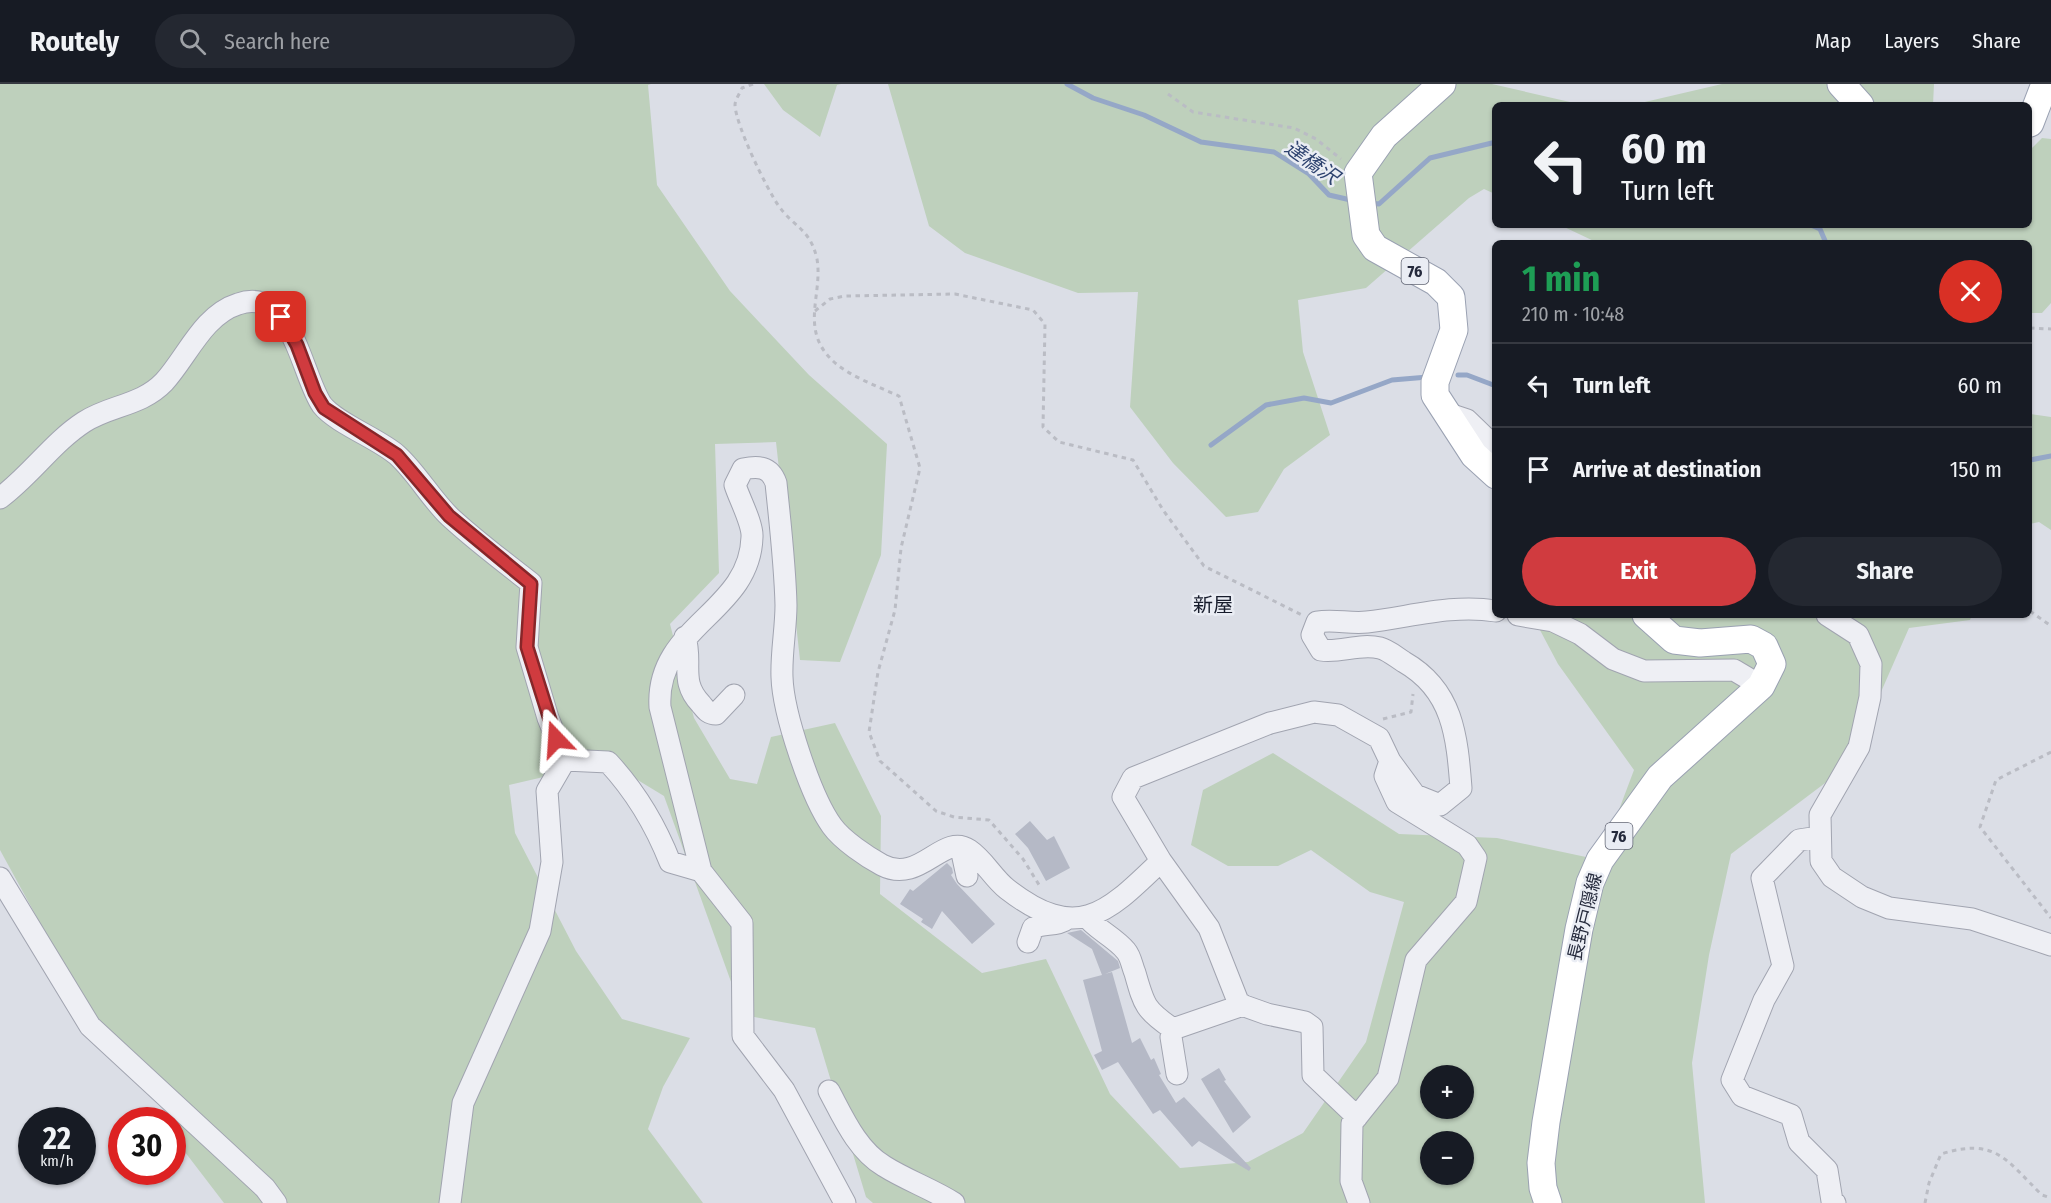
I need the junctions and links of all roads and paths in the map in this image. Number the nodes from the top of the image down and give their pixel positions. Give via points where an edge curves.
1 (753, 84) edge
2 (1442, 84) edge
3 (1841, 84) edge
4 (2045, 84) edge
5 (1168, 94) dead end
6 (1857, 102) edge
7 (2032, 118) edge
8 (1358, 173) junction
9 (813, 321) junction
10 (2032, 328) edge
11 (2051, 330) edge
12 (1449, 414) junction
13 (1492, 444) edge
14 (1492, 471) edge
15 (0, 498) edge
16 (1492, 611) edge
17 (2032, 612) edge
18 (1536, 618) edge
19 (1649, 618) edge
20 (1832, 618) edge
21 (1317, 622) junction
22 (2051, 626) edge
23 (685, 638) junction
24 (1415, 668) junction
25 (1761, 686) junction
26 (734, 695) dead end
27 (1361, 726) junction
28 (2051, 752) edge
29 (565, 760) junction
30 (1390, 761) junction
31 (1819, 837) junction
32 (961, 848) junction
33 (1161, 861) junction
34 (701, 871) junction
35 (967, 876) dead end
36 (0, 878) edge
37 (1072, 917) junction
38 (2051, 918) edge
39 (1028, 942) dead end
40 (2051, 945) edge
41 (1243, 1005) junction
42 (1173, 1029) junction
43 (1178, 1074) dead end
44 (829, 1091) dead end
45 (1357, 1117) junction
46 (2051, 1198) edge
47 (276, 1203) edge
48 (450, 1203) edge
49 (845, 1203) edge
50 (954, 1203) edge
51 (1359, 1203) edge
52 (1548, 1203) edge
53 (1835, 1203) edge
54 (1925, 1203) edge

1 - 9 path via 742,88 735,103 742,131 778,205 810,237 817,261
2 - 8 main road via 1384,135
3 - 6 main road
4 - 7 main road
5 - 8 path via 1193,112 1294,128 1330,149
8 - 12 main road, 76 via 1366,235 1375,248 1436,282 1451,297 1454,330 1435,382 1435,395
9 - 21 path via 816,309 830,299 845,296 955,294 1033,310 1045,324 1043,427 1059,442 1133,460 1204,566
9 - 37 path via 831,359 899,396 920,468 901,548 895,610 878,672 869,732 874,750 880,761 936,811 989,820
10 - 11 path
12 - 13 street via 1467,420
12 - 14 main road, 76 via 1474,454
15 - 29 street via 85,421 144,399 164,382 215,318 238,303 268,306 281,317 297,345 324,408 397,455 449,516 531,584 527,647
16 - 21 street via 1444,609 1365,623
17 - 22 path
18 - 25 street via 1553,621 1580,634 1612,659 1644,671 1734,670
19 - 25 main road, 長野戸隠線 / 76 via 1674,640 1700,643 1751,639 1764,646 1772,664
20 - 31 street via 1858,635 1870,664 1870,698 1859,747 1820,815
21 - 24 street via 1312,635 1321,650 1381,648
23 - 26 street via 687,682 694,697 708,712 716,714
23 - 32 street via 728,597 749,563 753,534 735,485 743,469 766,468 776,483 784,562 782,678 789,716 810,782 832,827 882,865 900,871 914,868 950,847
23 - 34 street via 668,663 659,686 660,707
24 - 27 path via 1410,681 1414,702 1411,712
24 - 30 street via 1443,699 1454,730 1461,788 1440,805 1415,795
25 - 52 main road, 長野戸隠線 / 76 via 1660,777 1600,860 1590,883 1545,1132 1541,1163
27 - 30 street via 1379,738
27 - 33 street via 1338,715 1314,712 1262,726 1133,778 1123,797
28 - 38 path via 1996,780 1980,827
29 - 34 street via 608,762 631,787 658,832 670,862
29 - 48 street via 547,791 552,862 540,931 463,1103
30 - 45 street via 1385,776 1397,802 1467,845 1476,858 1466,902 1416,960 1388,1078
31 - 40 street via 1821,861 1832,877 1862,897 1889,908 1972,919
31 - 53 street via 1799,840 1762,878 1783,966 1764,1000 1732,1080 1742,1096 1791,1116 1799,1142 1827,1170
32 - 35 street
32 - 37 street via 968,849 1006,888 1033,906
33 - 37 street via 1118,903
33 - 41 street via 1209,928 1239,1004
34 - 49 street via 742,923 743,1035 784,1090
36 - 47 street via 90,1026 265,1188
37 - 39 street via 1060,924 1033,928
37 - 42 street via 1115,938 1129,954 1151,1014
41 - 42 street
41 - 45 street via 1312,1027 1313,1075
42 - 43 street
44 - 50 street via 846,1124 882,1165
45 - 51 street via 1352,1123 1351,1181
46 - 54 path via 2042,1195 1997,1152 1976,1146 1941,1154

